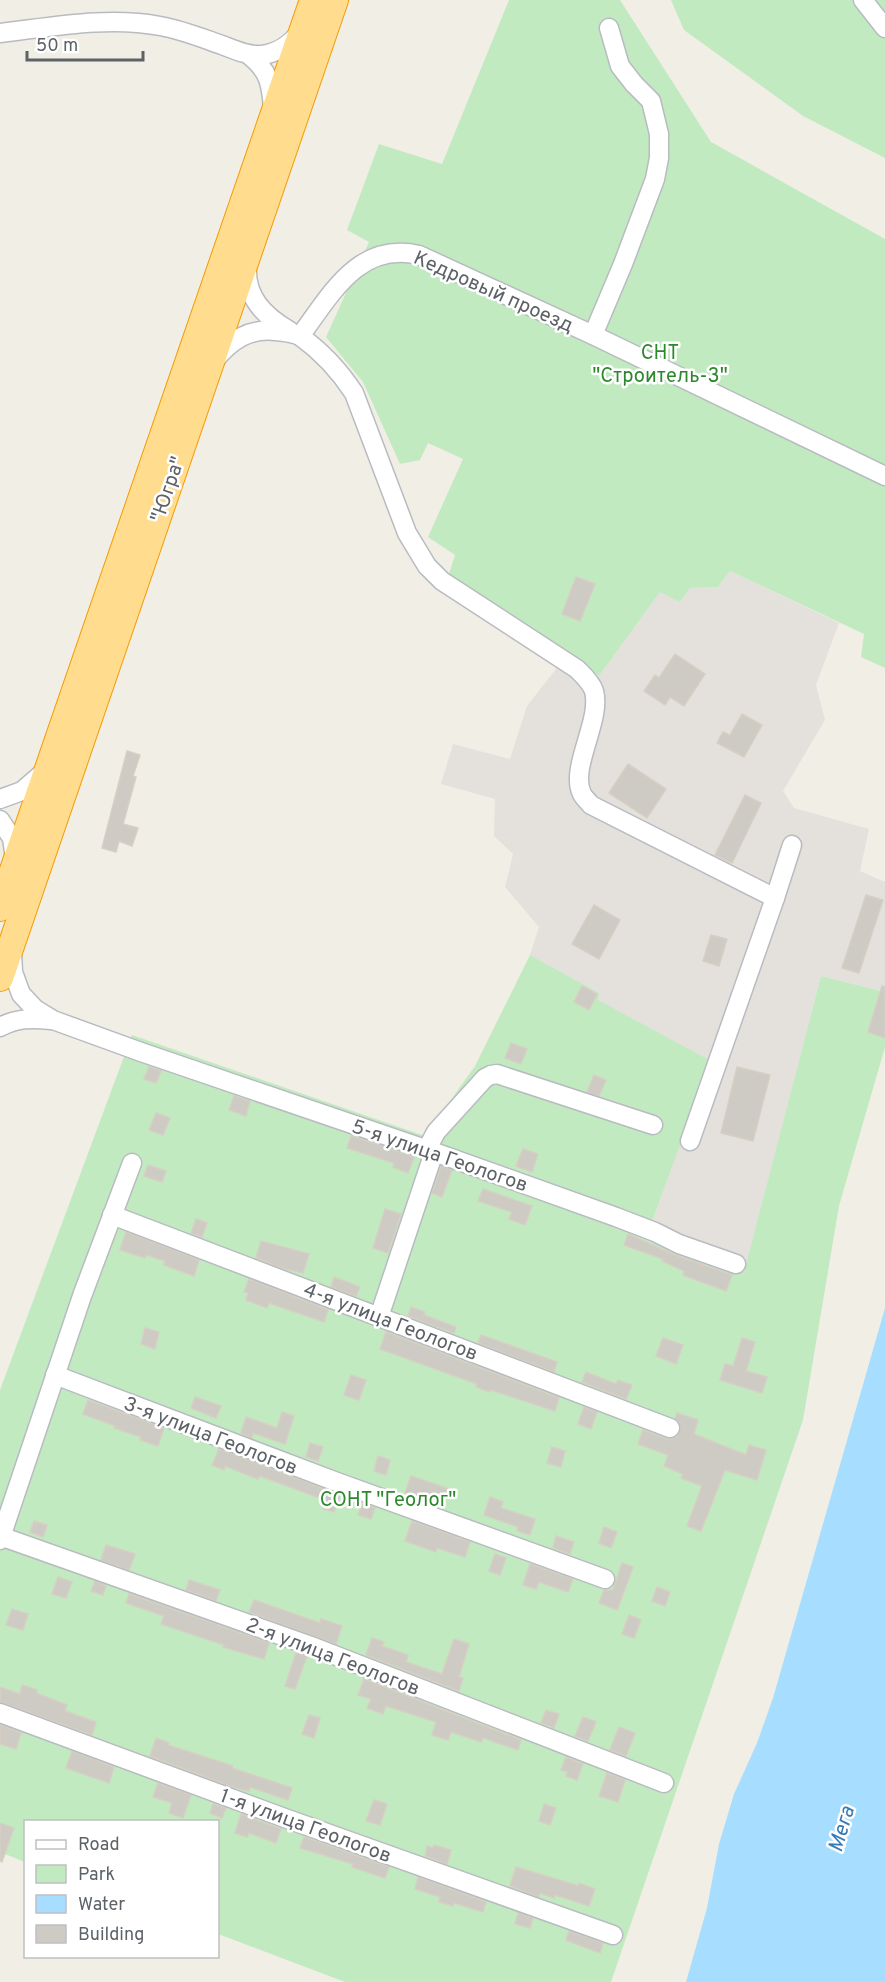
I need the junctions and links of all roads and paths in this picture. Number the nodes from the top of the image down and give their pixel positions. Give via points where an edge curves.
1 (313, 0) edge
2 (335, 0) edge
3 (862, 0) edge
4 (304, 27) junction
5 (609, 28) dead end
6 (885, 28) edge
7 (0, 33) edge
8 (249, 55) junction
9 (273, 116) junction
10 (248, 254) junction
11 (297, 335) junction
12 (593, 335) junction
13 (209, 367) junction
14 (885, 476) edge
15 (48, 768) junction
16 (0, 799) edge
17 (0, 820) edge
18 (792, 845) dead end
19 (14, 866) junction
20 (775, 898) junction
21 (0, 908) edge
22 (13, 942) junction
23 (0, 978) edge
24 (53, 1020) junction
25 (0, 1027) edge
26 (653, 1125) dead end
27 (690, 1141) dead end
28 (430, 1151) junction
29 (132, 1163) dead end
30 (112, 1215) junction
31 (736, 1264) dead end
32 (379, 1317) junction
33 (55, 1375) junction
34 (670, 1428) dead end
35 (0, 1537) edge
36 (605, 1579) dead end
37 (0, 1713) edge
38 (664, 1783) dead end
39 (613, 1935) dead end

1 - 4 highway, "Югра"
2 - 10 highway, "Югра"
3 - 6 street
4 - 8 street via 281,49
4 - 9 highway, "Югра"
5 - 12 street via 620,66 651,101 659,134 659,158 655,179
7 - 8 street via 94,23 147,25 183,32
8 - 9 street via 262,65 268,78
9 - 15 highway, "Югра"
10 - 11 street via 246,276 255,302
10 - 13 highway, "Югра"
11 - 12 street, Кедровый проезд via 360,264 396,252 419,255
11 - 13 street via 254,331 238,337
11 - 20 street via 342,373 354,393 407,533 427,566 442,581 577,669 588,681 594,692 595,709 578,779 591,805
12 - 14 street, Кедровый проезд
13 - 22 highway, "Югра"
15 - 16 street via 22,791
15 - 19 highway, "Югра"
17 - 19 street via 12,838
18 - 20 street
19 - 21 highway, "Югра"
20 - 27 street
22 - 23 highway, "Югра"
22 - 24 street via 13,972 21,994
24 - 25 street via 18,1019
24 - 28 street, 5-я улица Геологов
26 - 28 street via 497,1074 485,1078 436,1132
28 - 31 street, 5-я улица Геологов
28 - 32 street
29 - 30 street
30 - 32 street, 4-я улица Геологов
30 - 33 street
32 - 34 street, 4-я улица Геологов
33 - 35 street
33 - 36 street, 3-я улица Геологов
35 - 38 street, 2-я улица Геологов via 311,1646
37 - 39 street, 1-я улица Геологов

